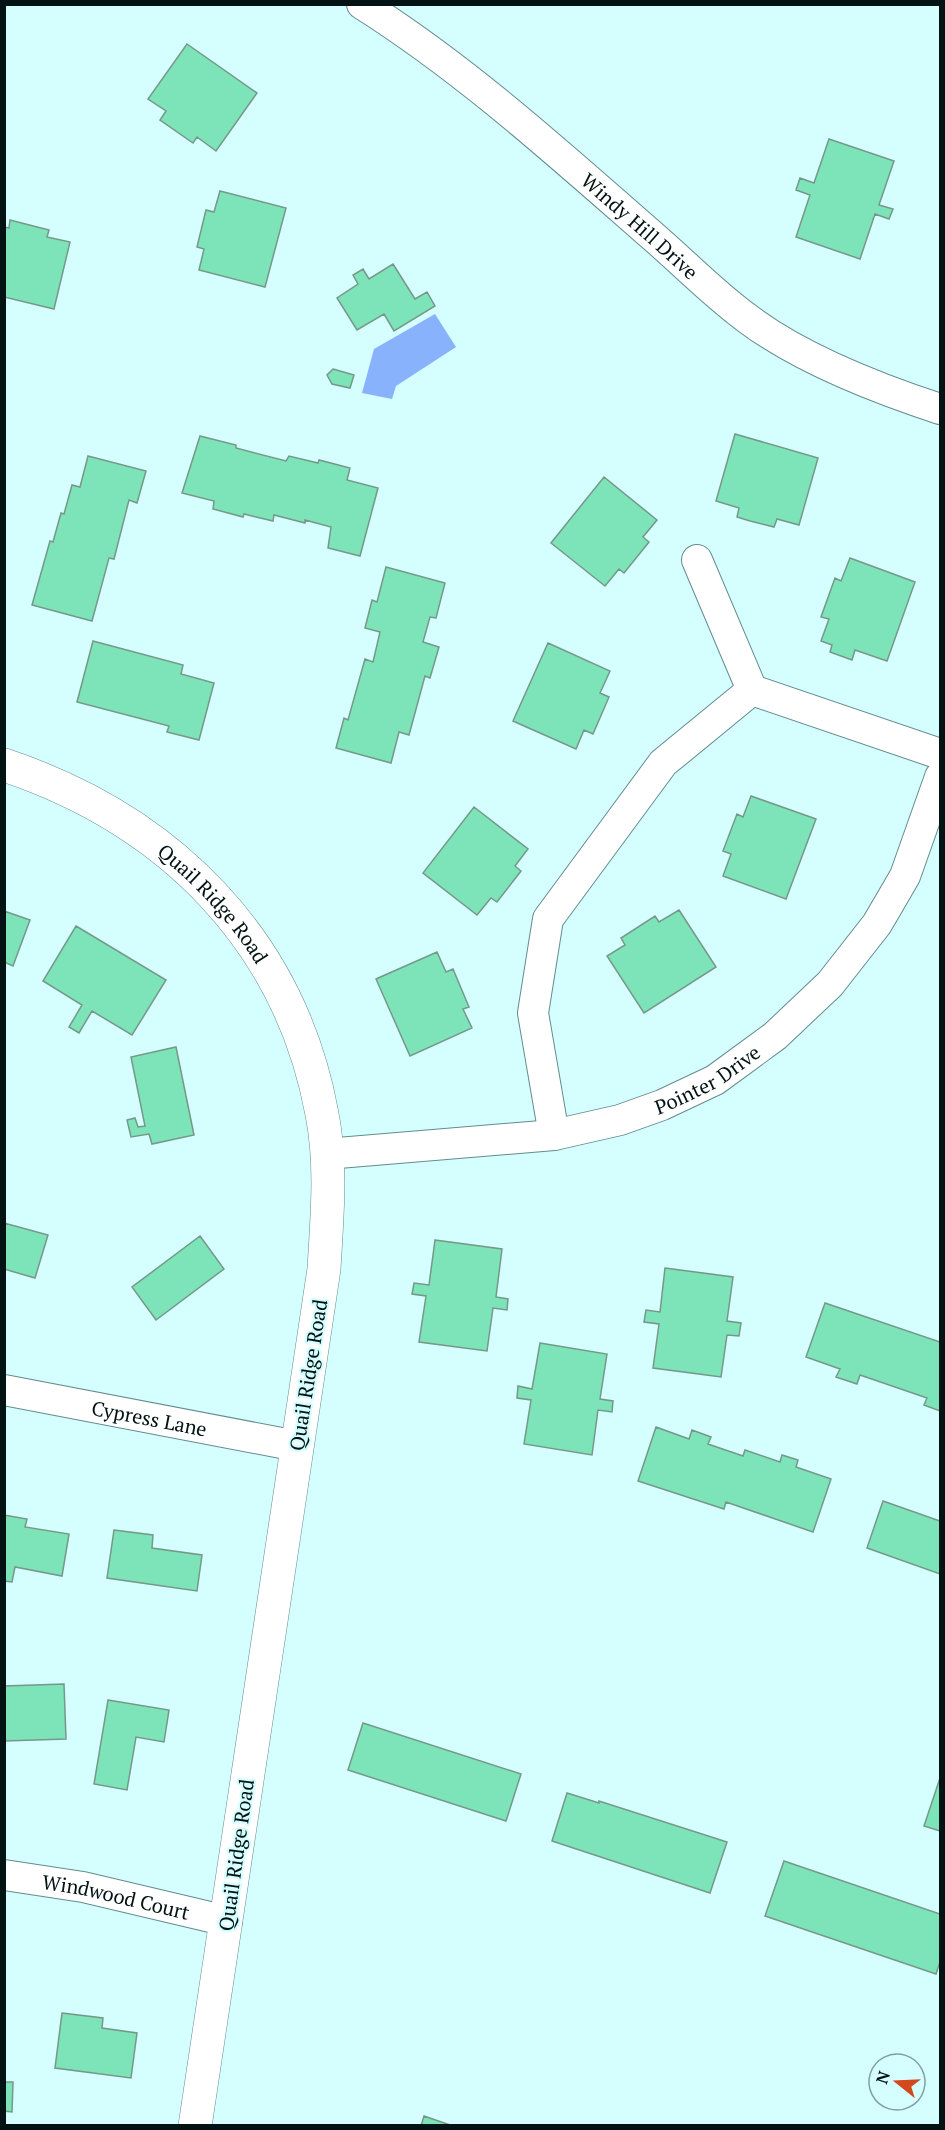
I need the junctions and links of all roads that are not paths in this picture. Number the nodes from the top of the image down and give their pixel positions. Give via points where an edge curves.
1 (362, 4) edge
2 (940, 409) edge
3 (696, 560) dead end
4 (752, 690) junction
5 (940, 754) edge
6 (4, 765) edge
7 (940, 777) edge
8 (554, 1135) junction
9 (326, 1154) junction
10 (4, 1390) edge
11 (297, 1446) junction
12 (4, 1875) edge
13 (227, 1921) junction
14 (195, 2126) edge

1 - 2 street, Windy Hill Drive via 446,62 509,113 750,320 839,370
3 - 4 street
4 - 5 street
4 - 8 street via 663,763 548,919 533,1013
6 - 9 street, Quail Ridge Road via 72,791 126,821 208,888 235,919 270,970 293,1016 317,1093
7 - 8 street, Pointer Drive via 905,876 877,924 830,984 782,1029 715,1080 662,1105 620,1120
8 - 9 street, Pointer Drive
9 - 11 street, Quail Ridge Road via 329,1194 324,1269
10 - 11 street, Cypress Lane
11 - 13 street, Quail Ridge Road
12 - 13 street, Windwood Court via 83,1887
13 - 14 street, Quail Ridge Road

